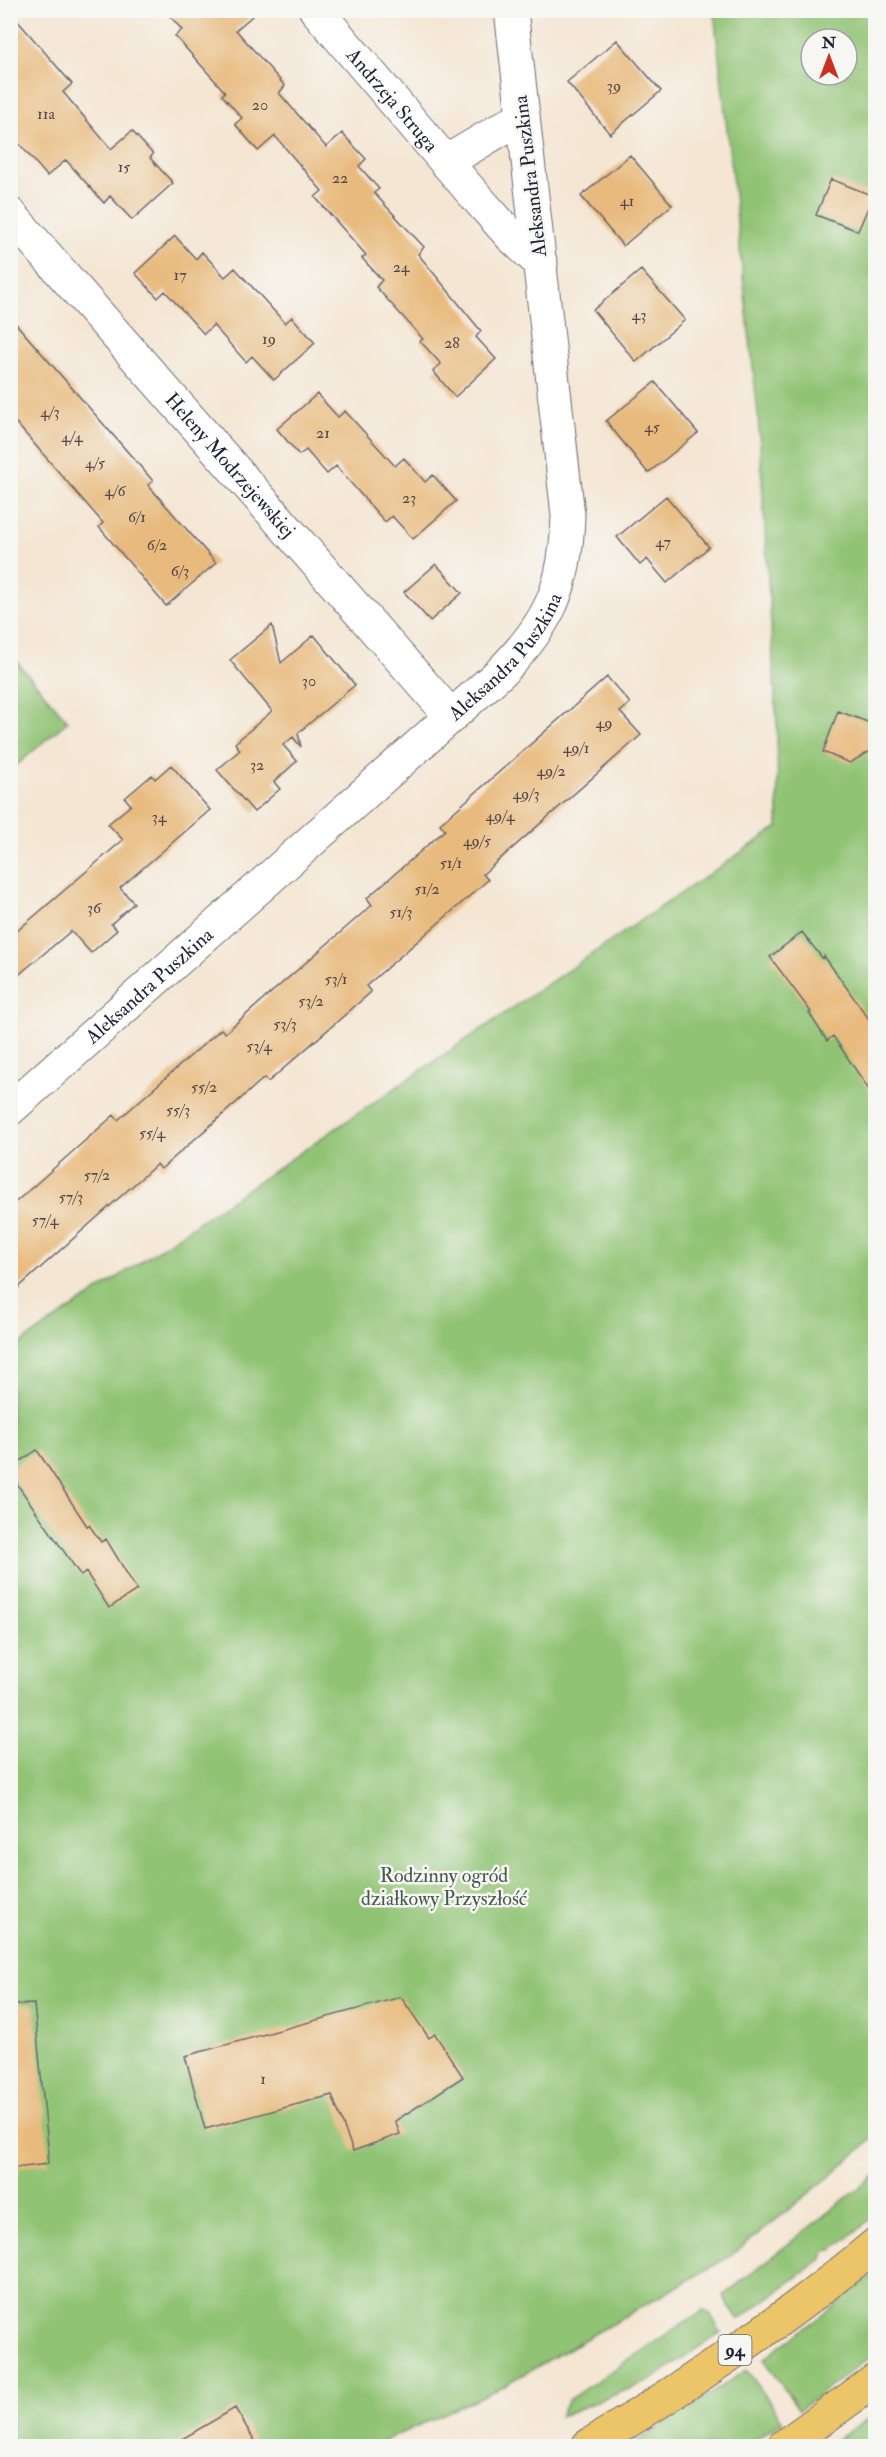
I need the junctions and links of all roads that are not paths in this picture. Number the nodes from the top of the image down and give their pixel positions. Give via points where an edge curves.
1 (316, 10) edge
2 (511, 10) edge
3 (523, 116) junction
4 (446, 162) junction
5 (10, 214) edge
6 (541, 264) junction
7 (451, 716) junction
8 (10, 1109) edge
9 (876, 2244) edge
10 (876, 2380) edge
11 (588, 2446) edge
12 (784, 2446) edge

1 - 4 street, Andrzeja Struga
2 - 3 street, Aleksandra Puszkina
3 - 4 street, Andrzeja Struga
3 - 6 street, Aleksandra Puszkina
4 - 6 street, Andrzeja Struga
5 - 7 street, Heleny Modrzejewskiej
6 - 7 street, Aleksandra Puszkina via 568,515 560,586 526,647
7 - 8 street, Aleksandra Puszkina
9 - 11 main road, 94 via 742,2346
10 - 12 main road

